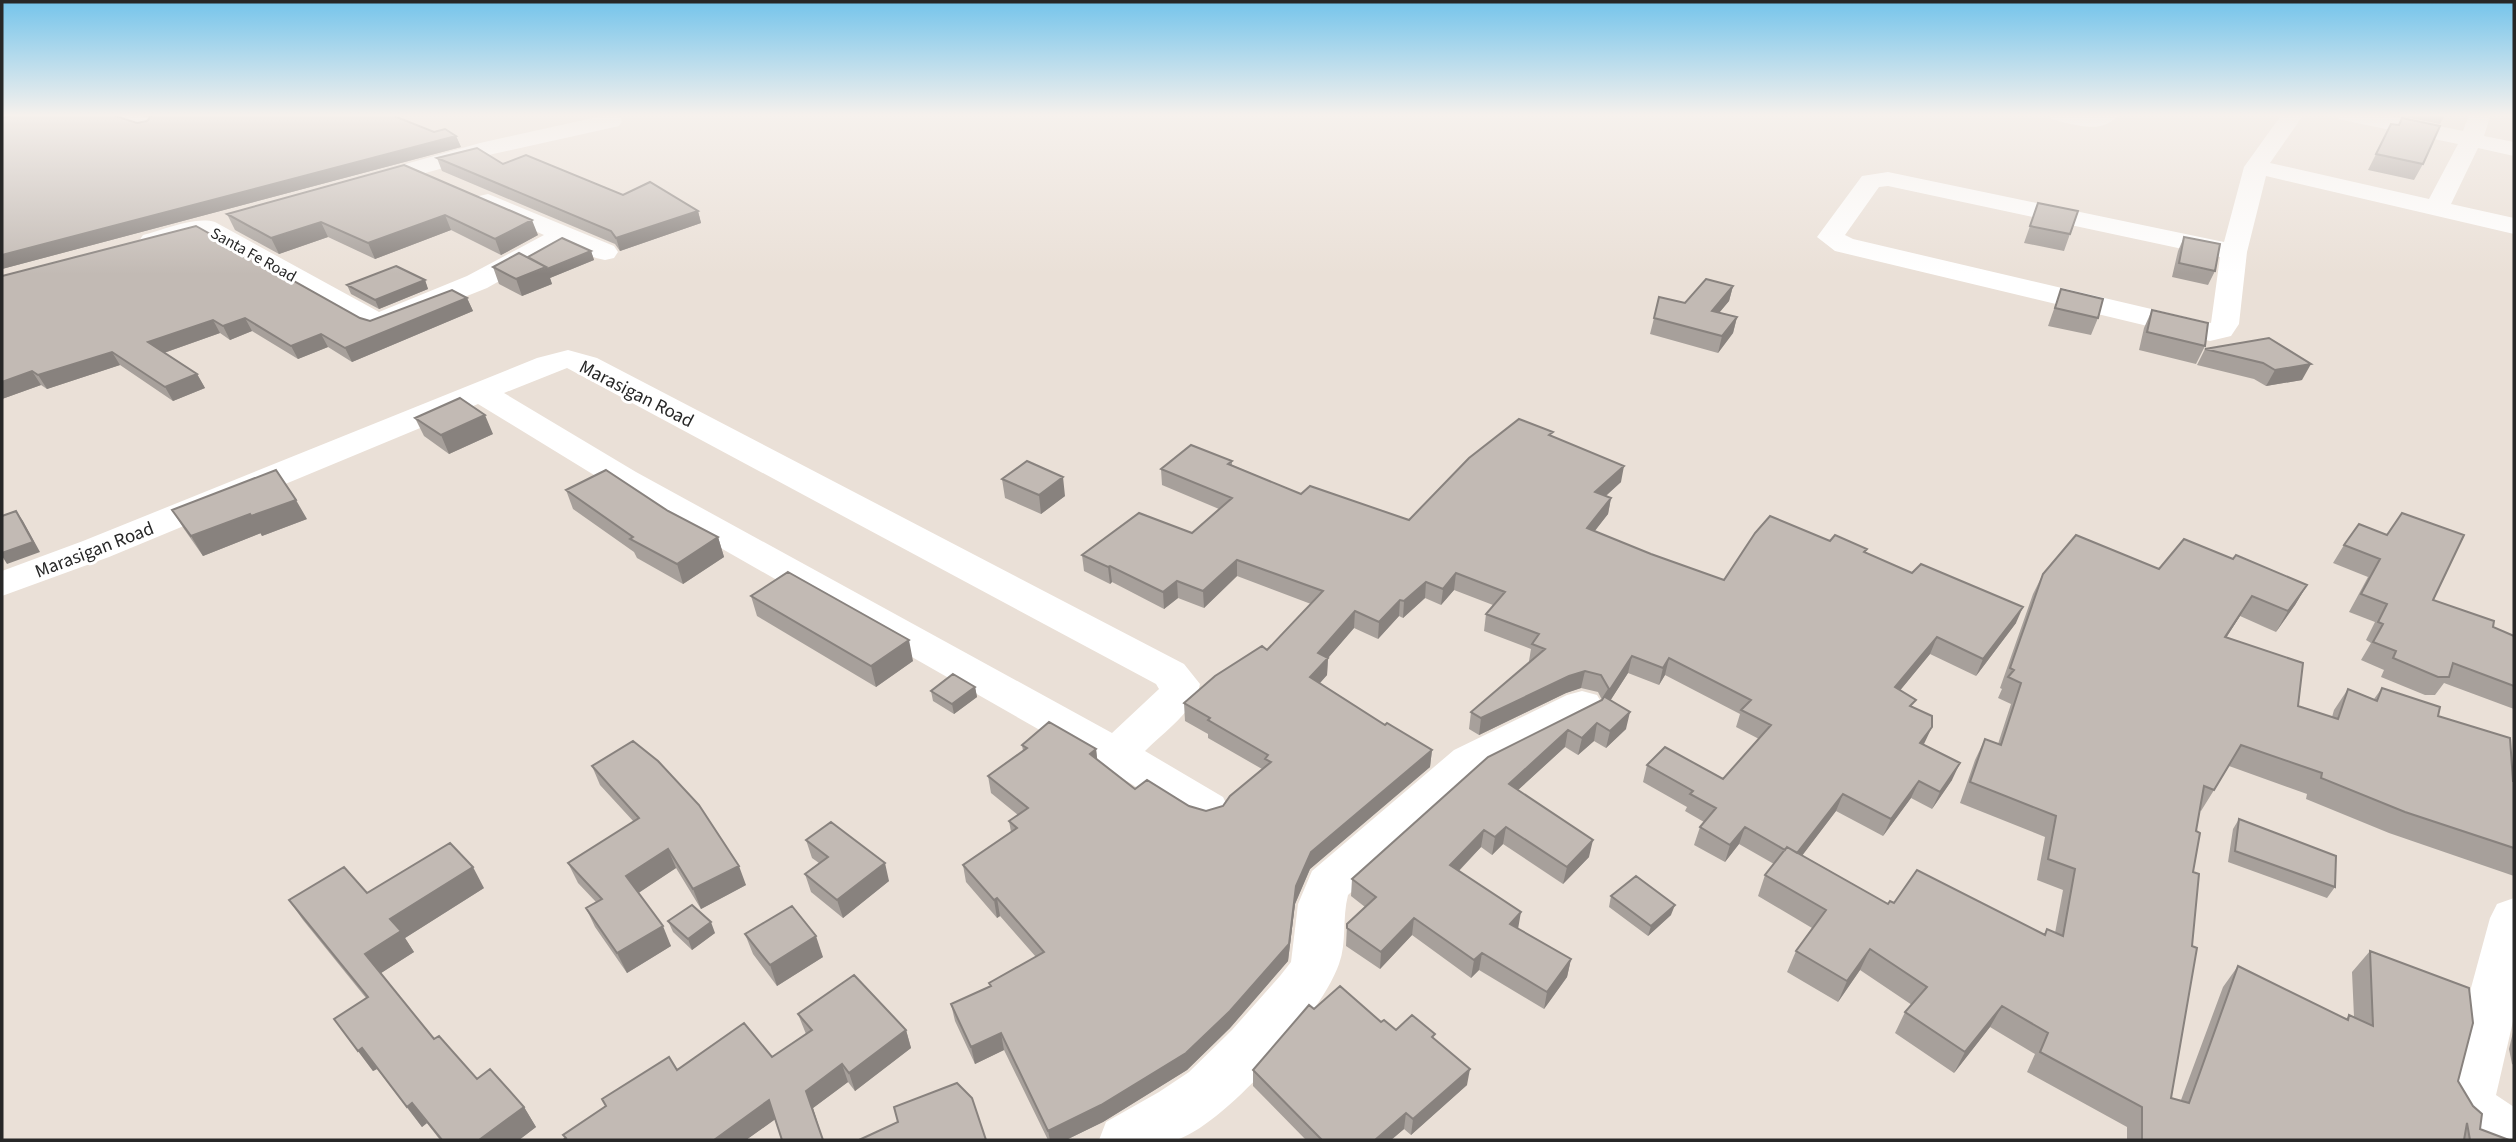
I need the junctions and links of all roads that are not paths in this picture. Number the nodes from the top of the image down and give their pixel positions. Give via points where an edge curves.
1 (422, 167) edge
2 (2256, 167) edge
3 (2257, 167) edge
4 (2457, 167) edge
5 (413, 170) junction
6 (348, 188) edge
7 (2437, 208) junction
8 (232, 220) edge
9 (2514, 226) edge
10 (206, 227) junction
11 (565, 234) junction
12 (127, 248) edge
13 (605, 252) dead end
14 (2234, 252) junction
15 (482, 393) junction
16 (2, 584) edge
17 (1581, 705) dead end
18 (1111, 751) junction
19 (1207, 809) edge
20 (2514, 918) edge
21 (2514, 1133) edge
22 (1126, 1140) edge

1 - 5 street
2 - 14 street
3 - 7 street
4 - 7 street
5 - 6 street
5 - 11 street
7 - 9 street
8 - 10 street
10 - 11 street, Santa Fe Road via 377,323 478,282
10 - 12 street, Santa Fe Road
11 - 13 street
14 - 14 street via 1888,179 1871,181 1830,237 1843,245 2210,332 2225,324
15 - 16 street, Marasigan Road
15 - 18 street via 624,478
15 - 18 street, Marasigan Road via 548,364 568,359 586,364 1170,674 1180,684 1178,694 1126,745
17 - 22 street via 1468,761 1329,884 1321,899 1315,963 1303,987 1207,1089
18 - 19 street
20 - 21 street via 2467,1102 2493,1125

